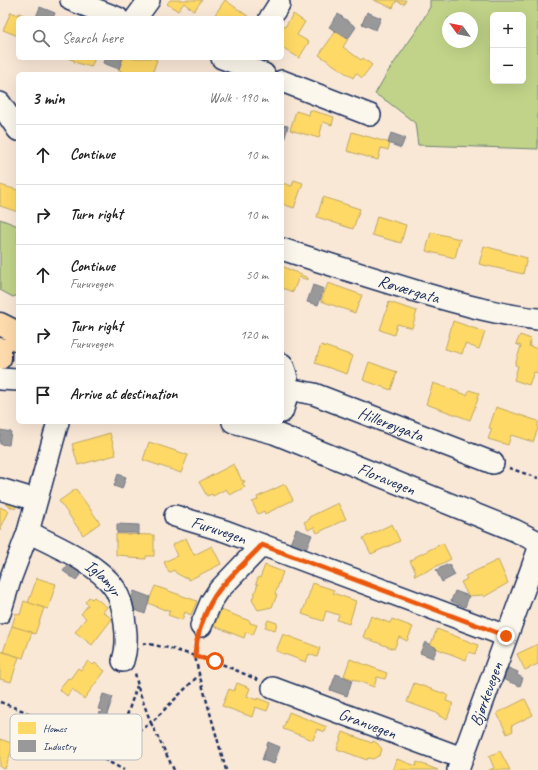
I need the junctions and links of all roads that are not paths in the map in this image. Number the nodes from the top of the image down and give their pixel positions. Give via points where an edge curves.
1 (71, 0) edge
2 (149, 0) edge
3 (113, 16) edge
4 (137, 16) edge
5 (234, 60) edge
6 (260, 72) edge
7 (284, 82) edge
8 (0, 103) edge
9 (370, 115) dead end
10 (16, 127) edge
11 (284, 250) edge
12 (538, 319) edge
13 (0, 324) edge
14 (16, 337) edge
15 (0, 349) edge
16 (0, 358) edge
17 (284, 367) edge
18 (0, 379) edge
19 (16, 380) edge
20 (288, 389) junction
21 (284, 404) edge
22 (57, 424) edge
23 (250, 424) edge
24 (276, 427) edge
25 (493, 463) road end
26 (0, 489) edge
27 (36, 500) junction
28 (175, 516) dead end
29 (28, 532) junction
30 (538, 542) edge
31 (262, 545) junction
32 (538, 551) edge
33 (4, 587) edge
34 (0, 613) edge
35 (201, 626) road end
36 (506, 636) junction
37 (125, 651) road end
38 (273, 688) road end
39 (460, 764) edge

1 - 3 street
2 - 4 street
5 - 6 street
7 - 9 street
8 - 10 street
11 - 12 street, Røværgata via 448,300
13 - 14 highway via 12,330
15 - 16 highway
17 - 20 street
18 - 19 street
20 - 21 street
20 - 25 street, Hillerøygata via 314,394
22 - 27 street
23 - 24 street, Floravegen
24 - 30 street, Floravegen
26 - 27 street
27 - 29 street
28 - 31 street, Furuvegen
29 - 33 street
29 - 37 street, Iglamyr via 90,565 114,588 125,618
31 - 35 street, Furuvegen via 219,590
31 - 36 street, Furuvegen
32 - 36 street, Bjørkevegen
33 - 34 street
36 - 39 street, Bjørkevegen
38 - 39 street, Granvegen

